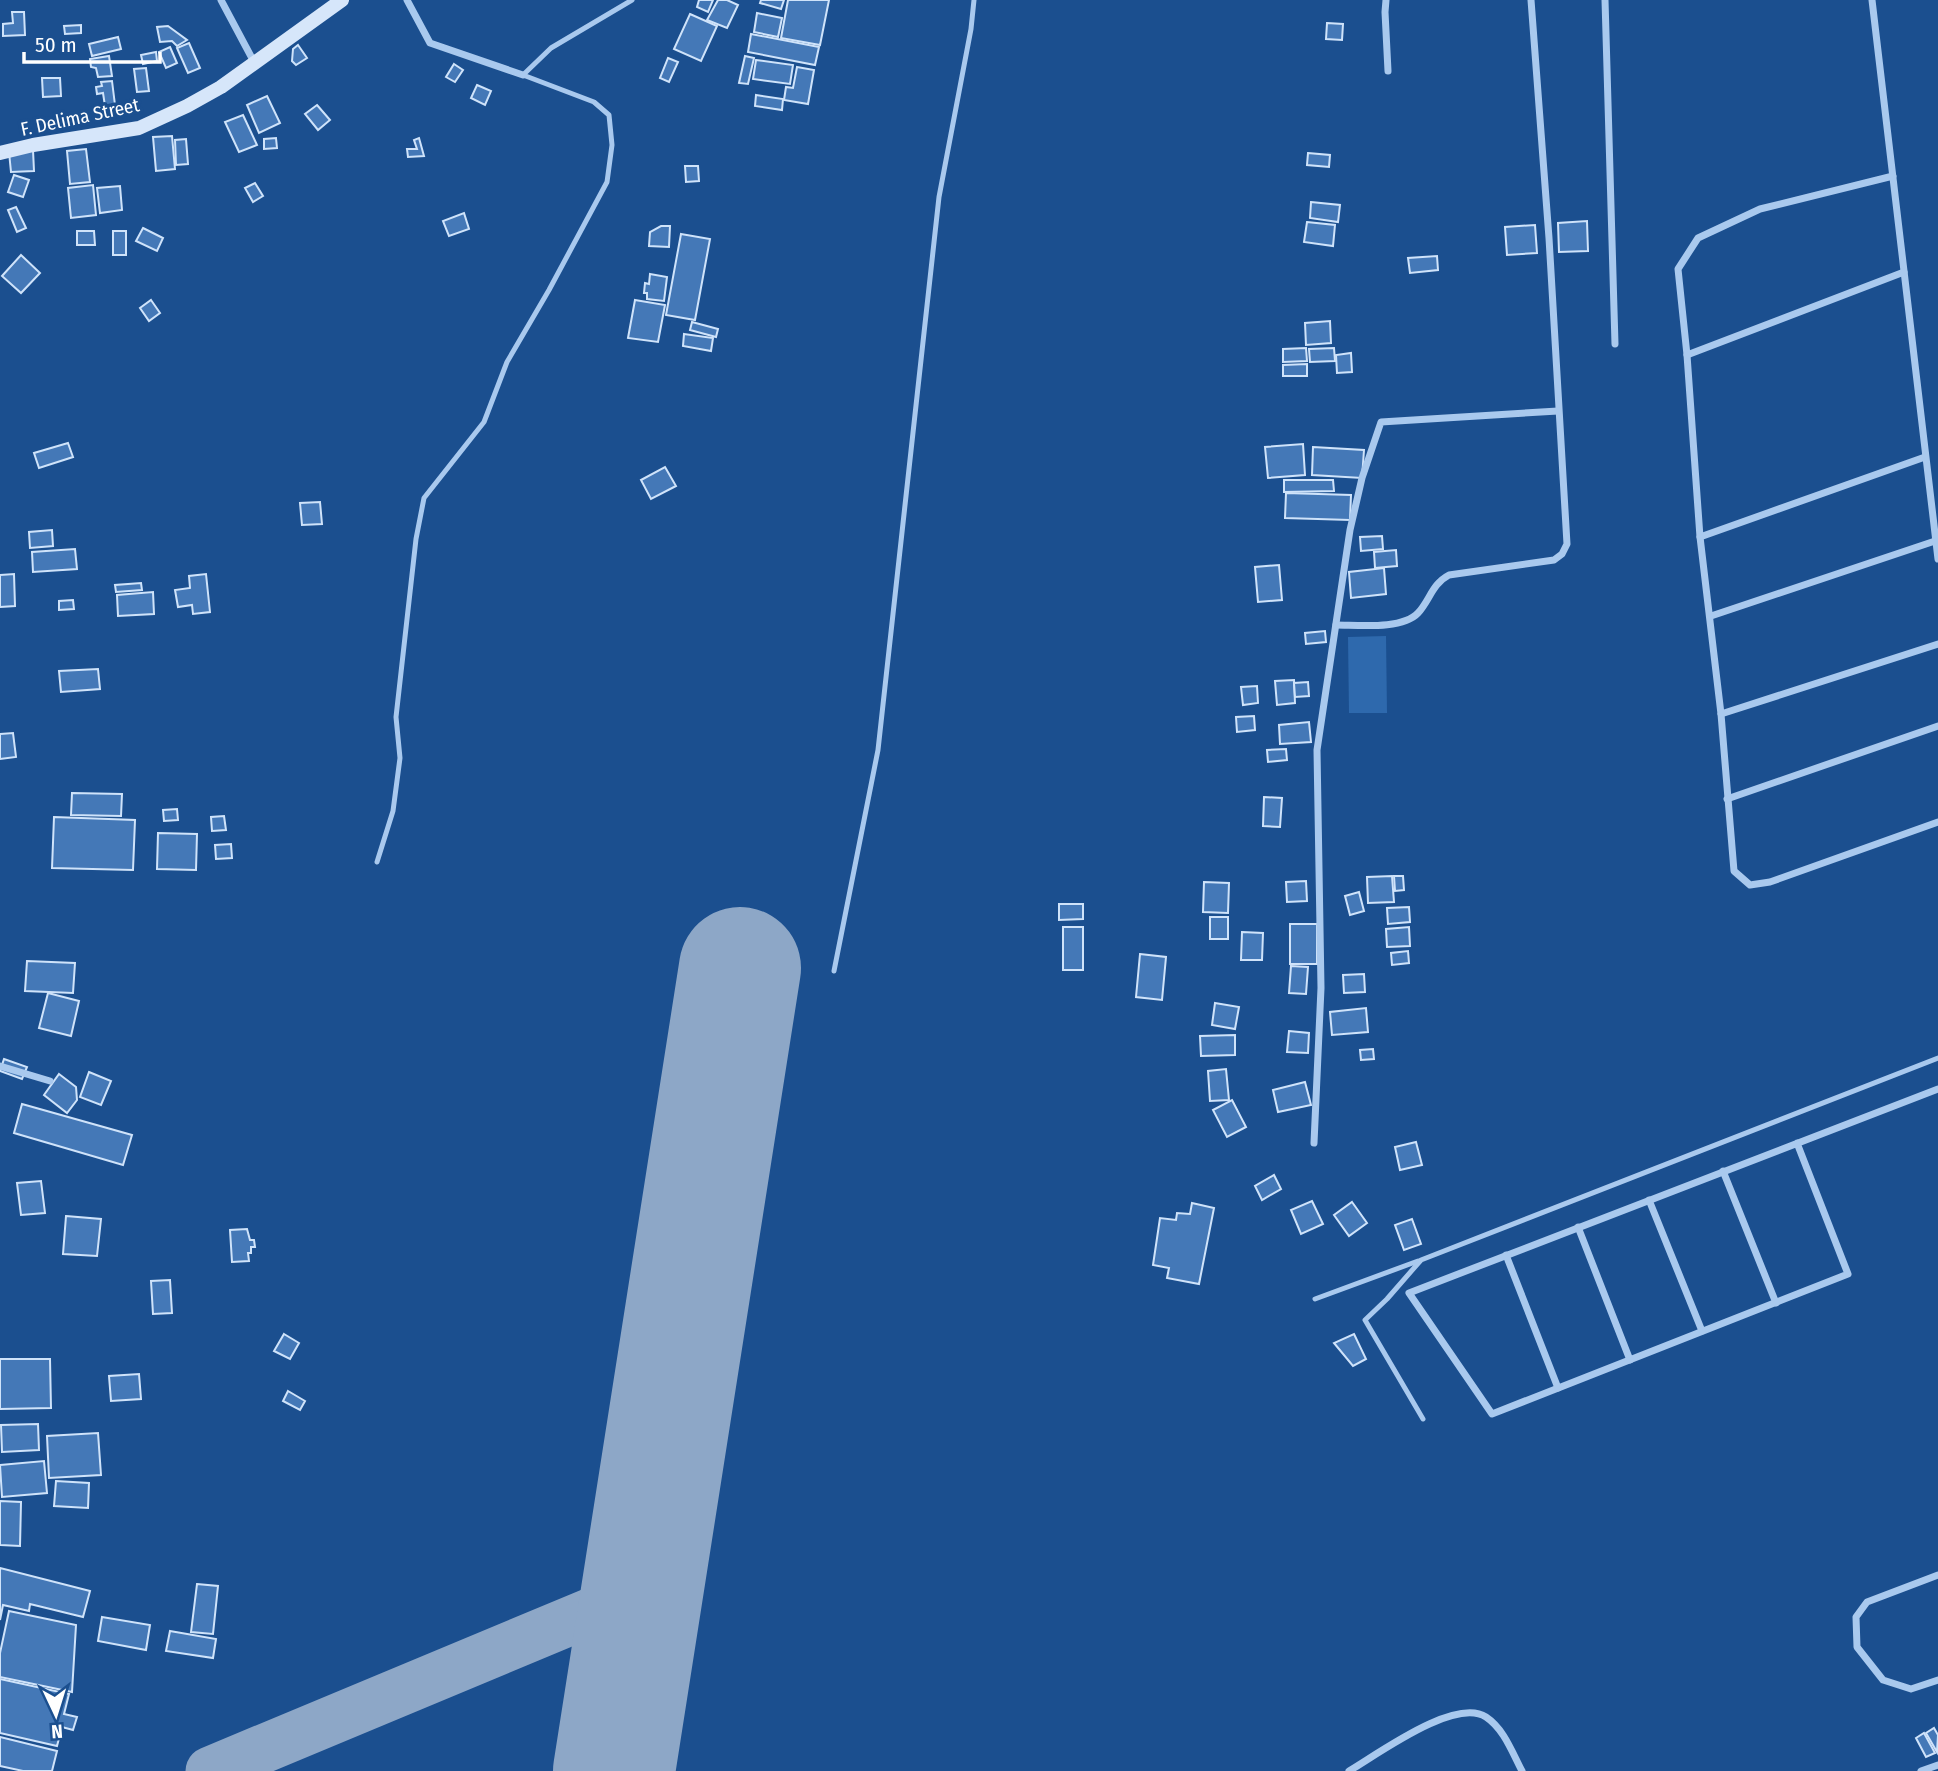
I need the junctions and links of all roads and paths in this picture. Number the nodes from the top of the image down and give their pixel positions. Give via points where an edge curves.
1 (221, 0) edge
2 (342, 0) edge
3 (407, 0) edge
4 (632, 0) edge
5 (974, 0) edge
6 (1386, 0) edge
7 (1531, 0) edge
8 (1605, 0) edge
9 (1872, 0) edge
10 (254, 62) junction
11 (1388, 71) dead end
12 (523, 75) junction
13 (0, 153) edge
14 (1893, 176) junction
15 (1904, 272) junction
16 (1615, 344) dead end
17 (1687, 355) junction
18 (1558, 411) junction
19 (1924, 457) junction
20 (1700, 537) junction
21 (1935, 541) junction
22 (1938, 559) edge
23 (1711, 616) junction
24 (1336, 625) junction
25 (1938, 644) edge
26 (1721, 714) junction
27 (1938, 726) edge
28 (1727, 799) junction
29 (1938, 822) edge
30 (377, 862) dead end
31 (834, 971) dead end
32 (1938, 1058) edge
33 (0, 1066) edge
34 (50, 1081) dead end
35 (1938, 1089) edge
36 (1314, 1143) dead end
37 (1797, 1143) junction
38 (1723, 1171) junction
39 (1649, 1200) junction
40 (1578, 1227) junction
41 (1506, 1255) junction
42 (1421, 1260) junction
43 (1314, 1299) dead end
44 (1776, 1303) junction
45 (1702, 1332) junction
46 (1630, 1360) junction
47 (1558, 1388) junction
48 (1423, 1419) dead end
49 (1938, 1576) edge
50 (1938, 1680) edge
51 (1938, 1765) edge
52 (1349, 1771) edge
53 (1522, 1771) edge
54 (1921, 1771) edge

1 - 10 street
2 - 10 street, F. Delima Street
3 - 12 street via 430,43
4 - 12 lane via 551,48
5 - 31 lane via 939,197 878,750
6 - 11 street
7 - 18 street
8 - 16 street
9 - 14 street
10 - 13 street, F. Delima Street via 221,87 139,128
12 - 30 lane via 594,102 609,115 612,145 607,182 508,362 484,422 424,498 396,717 400,758 393,811
14 - 15 street
14 - 17 street via 1760,209 1698,238 1678,269
15 - 17 street
15 - 19 street
17 - 20 street
18 - 24 street via 1381,422 1350,530
18 - 24 street via 1567,531 1562,554 1542,563 1449,575 1439,580 1407,622
19 - 20 street
19 - 21 street
20 - 23 street
21 - 22 street
21 - 23 street
23 - 26 street
24 - 36 street via 1317,750 1321,988
25 - 26 street
26 - 28 street
27 - 28 street
28 - 29 street via 1734,871 1750,885 1770,882
32 - 42 lane
33 - 34 street
35 - 37 street
37 - 38 street
37 - 44 street via 1848,1274
38 - 39 street
38 - 44 street
39 - 40 street
39 - 45 street
40 - 41 street
40 - 46 street
41 - 47 street
41 - 47 street via 1409,1293 1492,1414
42 - 43 lane
42 - 48 lane via 1365,1320
44 - 45 street
45 - 46 street
46 - 47 street
49 - 50 street via 1867,1602 1856,1617 1857,1647 1883,1680 1911,1689
51 - 54 street
52 - 53 street via 1441,1717 1464,1712 1484,1715 1500,1729

